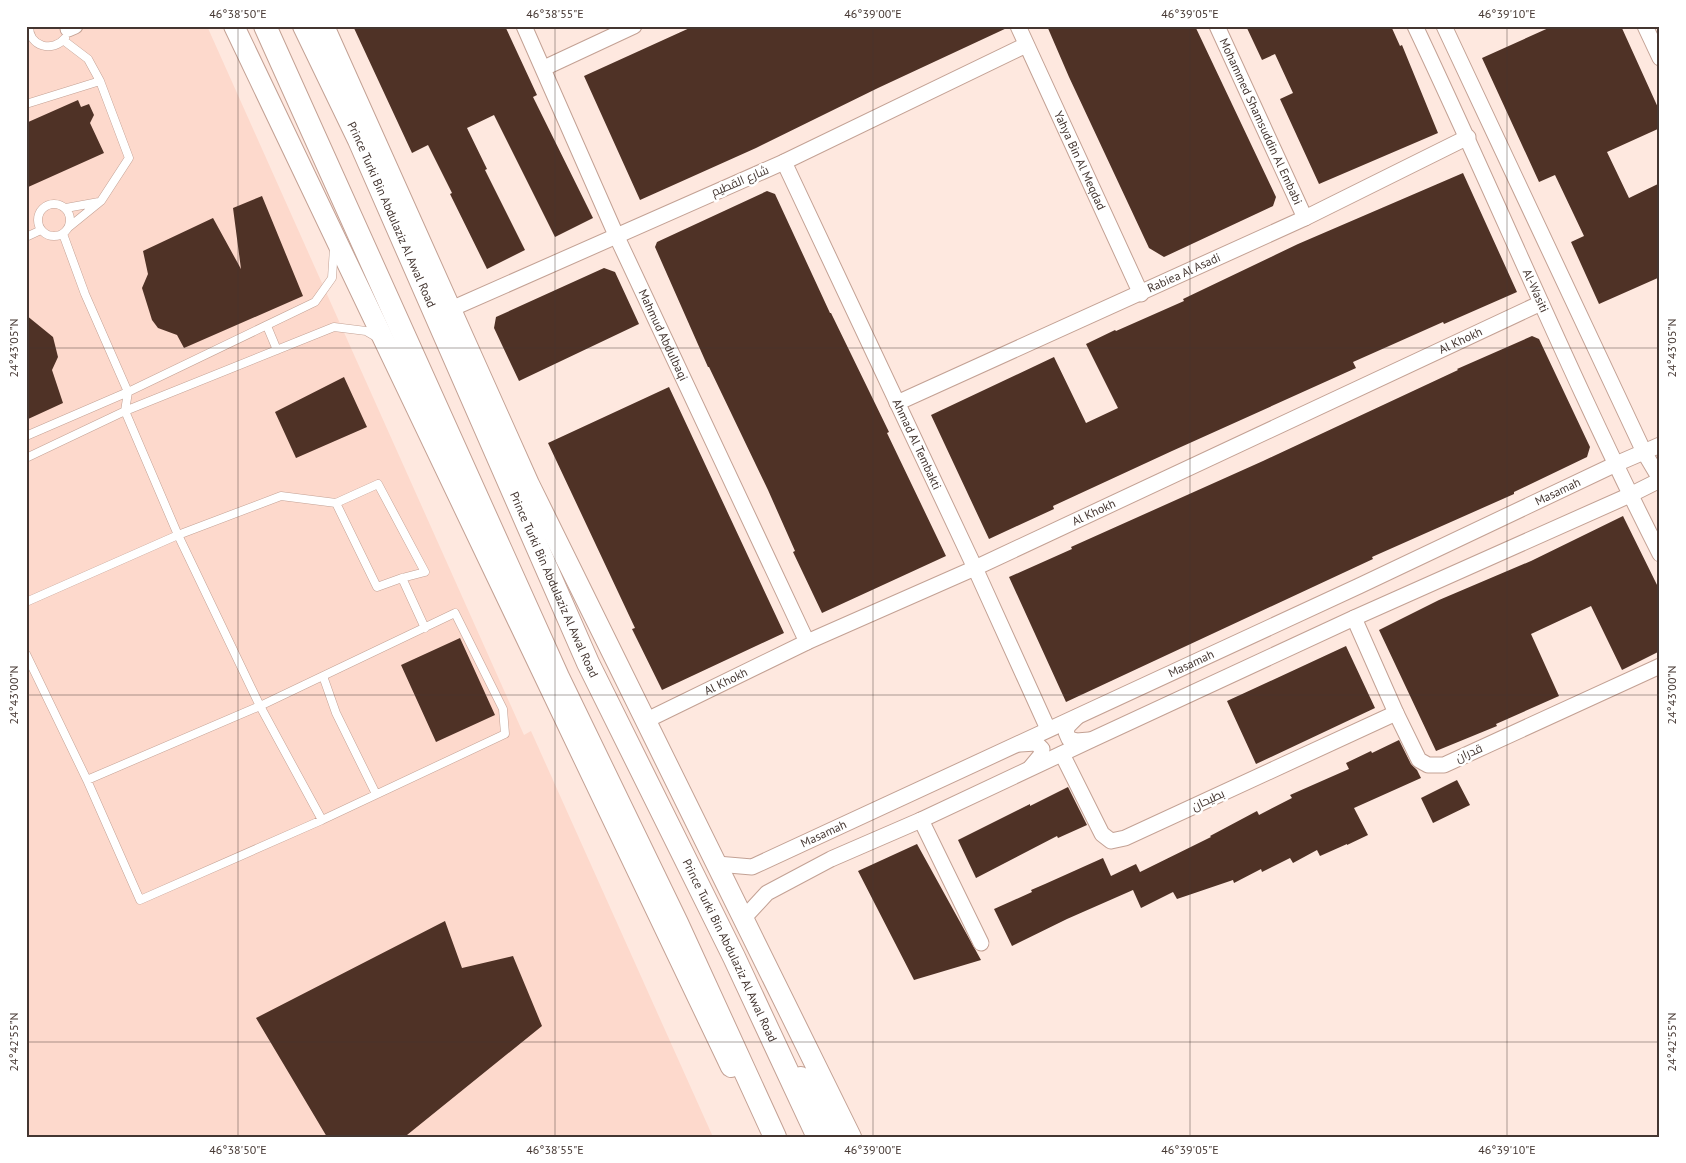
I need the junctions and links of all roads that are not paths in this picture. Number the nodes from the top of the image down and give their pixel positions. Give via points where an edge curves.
1 (234, 26) edge
2 (265, 26) edge
3 (304, 26) edge
4 (324, 26) edge
5 (524, 26) edge
6 (634, 26) edge
7 (1018, 26) edge
8 (1217, 26) edge
9 (1415, 26) edge
10 (1444, 26) edge
11 (1645, 26) edge
12 (28, 27) edge
13 (68, 30) edge
14 (1026, 45) junction
15 (1660, 58) edge
16 (544, 68) junction
17 (100, 81) junction
18 (26, 104) edge
19 (1468, 137) junction
20 (784, 162) junction
21 (101, 201) junction
22 (66, 208) junction
23 (1305, 218) junction
24 (69, 227) junction
25 (41, 230) junction
26 (62, 234) junction
27 (616, 235) junction
28 (26, 237) edge
29 (335, 239) junction
30 (1141, 294) junction
31 (1541, 303) junction
32 (451, 309) junction
33 (267, 326) junction
34 (385, 343) junction
35 (277, 350) junction
36 (128, 392) junction
37 (897, 403) junction
38 (125, 411) junction
39 (26, 436) edge
40 (1660, 445) edge
41 (1644, 452) junction
42 (26, 458) edge
43 (1616, 464) junction
44 (1660, 479) edge
45 (530, 484) junction
46 (1630, 495) junction
47 (336, 503) junction
48 (528, 528) junction
49 (178, 535) junction
50 (1660, 554) edge
51 (975, 568) junction
52 (402, 578) junction
53 (26, 602) edge
54 (1354, 618) junction
55 (425, 628) junction
56 (807, 642) junction
57 (26, 654) edge
58 (1660, 666) edge
59 (323, 676) junction
60 (260, 706) junction
61 (1396, 713) junction
62 (1082, 714) junction
63 (645, 721) junction
64 (1048, 729) junction
65 (1091, 740) junction
66 (1015, 744) junction
67 (1062, 754) junction
68 (1028, 770) junction
69 (87, 780) junction
70 (376, 794) junction
71 (322, 820) junction
72 (921, 820) junction
73 (817, 838) junction
74 (832, 859) junction
75 (717, 864) junction
76 (743, 919) junction
77 (981, 943) dead end
78 (734, 957) junction
79 (764, 1137) edge
80 (775, 1137) edge
81 (818, 1137) edge
82 (833, 1137) edge
83 (851, 1137) edge

1 - 29 main road
2 - 80 main road via 558,678 673,914
3 - 48 main road, Prince Turki Bin Abdulaziz Al Awal Road via 359,140
4 - 32 main road
5 - 16 street, Mahmud Abdulbaqi
6 - 16 street
7 - 14 street, Yahya Bin Al Meqdad
8 - 23 street, Mohammed Shamsuddin Al Embabi
9 - 19 street, Al-Wasiti
10 - 41 street
11 - 15 street
12 - 13 lane via 40,45 52,46
13 - 17 lane
14 - 20 street, شارع القطيم
14 - 30 street, Yahya Bin Al Meqdad
16 - 27 street, Mahmud Abdulbaqi
17 - 18 lane
17 - 21 lane via 129,158
19 - 23 street, Rabiea Al Asadi
19 - 31 street, Al-Wasiti
20 - 27 street, شارع القطيم
20 - 37 street, Ahmad Al Tembakti
21 - 22 lane
21 - 24 lane
22 - 24 lane
22 - 25 lane via 56,203 41,210 37,220
23 - 30 street, Rabiea Al Asadi
24 - 26 lane
25 - 26 lane via 49,236
25 - 28 lane
26 - 36 lane
27 - 32 street, شارع القطيم
27 - 56 street, Mahmud Abdulbaqi
29 - 33 lane via 332,278 315,302
29 - 34 main road
30 - 37 street, Rabiea Al Asadi
31 - 43 street, Al-Wasiti
31 - 51 street, Al Khokh
32 - 45 main road
33 - 35 lane
33 - 36 lane
34 - 35 lane via 366,331 334,327
34 - 79 main road
35 - 38 lane
36 - 38 lane
36 - 39 lane
37 - 51 street, Ahmad Al Tembakti
38 - 42 lane
38 - 49 lane
40 - 41 street, Masamah
41 - 43 street, Masamah
41 - 44 street
43 - 46 street, Al-Wasiti
43 - 62 street, Masamah
44 - 46 street
45 - 48 main road
45 - 63 main road
46 - 50 street, Al-Wasiti
46 - 54 street
47 - 49 lane via 281,496
47 - 52 lane via 377,587
47 - 52 lane via 378,484 425,572
48 - 78 main road, Prince Turki Bin Abdulaziz Al Awal Road via 588,664
49 - 53 lane
49 - 60 lane
51 - 56 street, Al Khokh
51 - 64 street, Ahmad Al Tembakti
52 - 55 lane
54 - 61 street, قدران
54 - 65 street
55 - 59 lane
55 - 70 lane via 455,613 503,709 505,734
56 - 63 street, Al Khokh
57 - 69 lane
58 - 61 street, قدران via 1444,764 1428,765 1420,760
59 - 60 lane
59 - 70 lane via 336,713
60 - 69 lane
60 - 71 lane
61 - 67 street, بطيحان via 1126,838 1111,841 1102,834
62 - 64 street, Masamah
62 - 65 street via 1066,732 1070,739
63 - 75 main road
64 - 66 street, Masamah
65 - 67 street
66 - 68 street via 1036,743 1042,749
66 - 73 street, Masamah
67 - 68 street
68 - 72 street
69 - 71 lane via 140,900
70 - 71 lane
72 - 74 street
72 - 77 street
73 - 74 street via 809,845 806,854 819,862
73 - 75 street, Masamah via 752,867
74 - 76 street via 767,893
75 - 76 main road
76 - 83 main road
78 - 81 main road, Prince Turki Bin Abdulaziz Al Awal Road
78 - 82 main road

